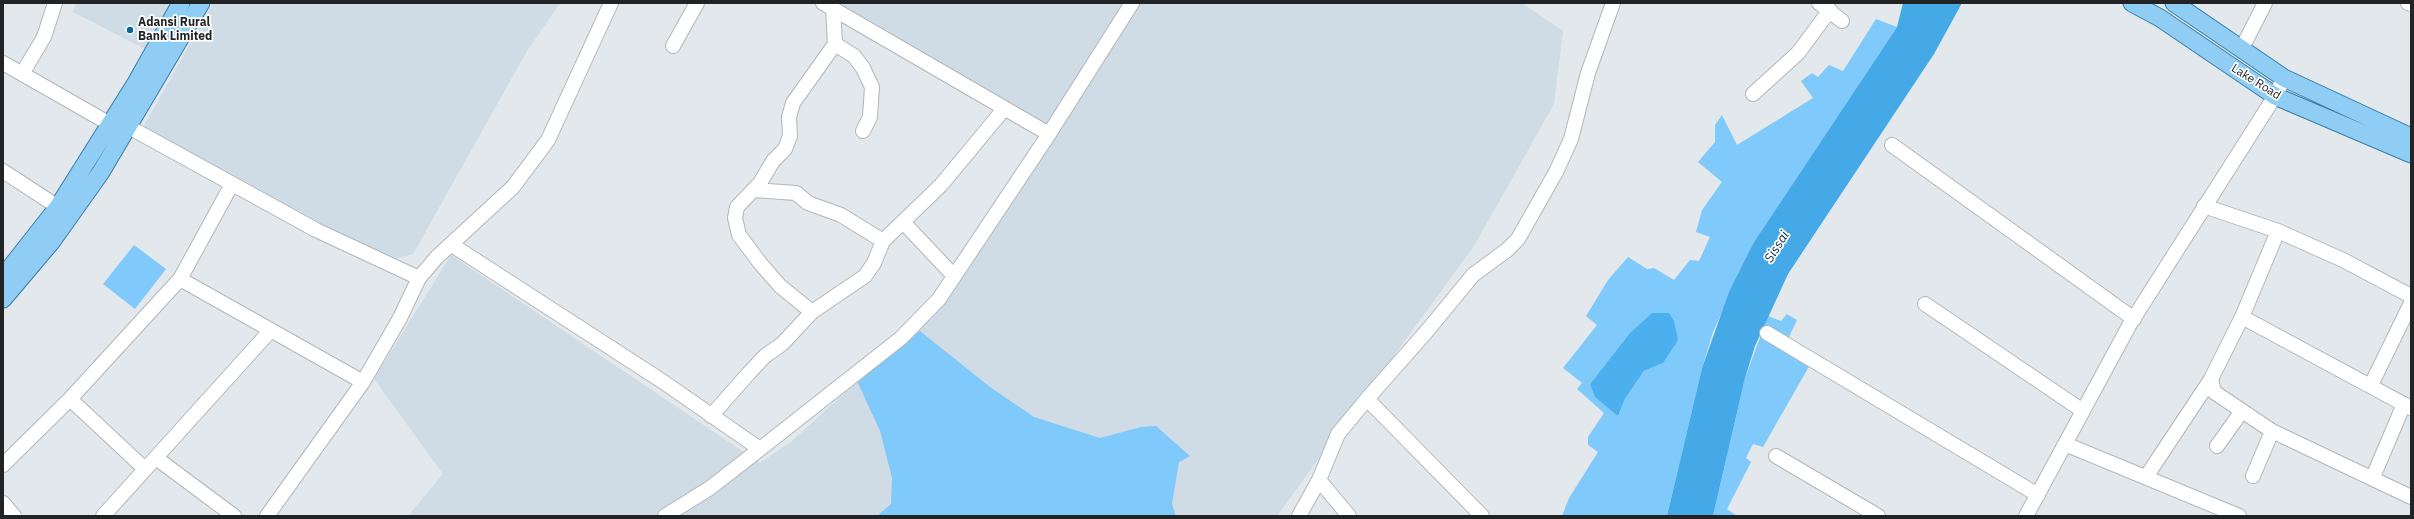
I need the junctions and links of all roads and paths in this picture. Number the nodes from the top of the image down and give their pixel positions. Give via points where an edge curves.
1 (55, 3) edge
2 (181, 3) edge
3 (201, 3) edge
4 (611, 3) edge
5 (697, 3) edge
6 (1132, 3) edge
7 (1613, 3) edge
8 (2132, 3) edge
9 (2174, 3) edge
10 (2265, 3) edge
11 (828, 6) edge
12 (1824, 7) edge
13 (1842, 21) dead end
14 (835, 44) junction
15 (673, 46) dead end
16 (2242, 48) junction
17 (3, 63) edge
18 (22, 74) junction
19 (2284, 78) junction
20 (1753, 94) dead end
21 (2275, 96) junction
22 (1004, 109) junction
23 (110, 124) junction
24 (129, 126) junction
25 (863, 131) dead end
26 (1049, 134) junction
27 (2411, 137) edge
28 (1892, 145) dead end
29 (2411, 154) edge
30 (3, 171) edge
31 (232, 184) junction
32 (754, 190) junction
33 (2204, 206) junction
34 (58, 207) junction
35 (903, 222) junction
36 (2278, 231) junction
37 (883, 241) junction
38 (452, 245) junction
39 (954, 276) junction
40 (3, 277) edge
41 (419, 278) junction
42 (180, 280) junction
43 (2411, 296) edge
44 (3, 299) edge
45 (2411, 303) edge
46 (1925, 304) dead end
47 (812, 312) junction
48 (2242, 317) junction
49 (2134, 319) junction
50 (271, 330) junction
51 (1767, 333) dead end
52 (2212, 379) junction
53 (363, 382) junction
54 (2371, 385) junction
55 (1367, 398) junction
56 (70, 399) junction
57 (2408, 406) edge
58 (2083, 411) junction
59 (2242, 411) junction
60 (711, 416) junction
61 (2272, 431) junction
62 (2065, 444) junction
63 (2217, 446) dead end
64 (760, 449) junction
65 (1776, 456) dead end
66 (156, 458) junction
67 (3, 465) edge
68 (145, 469) junction
69 (2253, 476) dead end
70 (2146, 477) junction
71 (2373, 477) junction
72 (1320, 480) junction
73 (2038, 495) junction
74 (2411, 497) edge
75 (3, 503) edge
76 (14, 516) edge
77 (103, 516) edge
78 (234, 516) edge
79 (266, 516) edge
80 (665, 516) edge
81 (1299, 516) edge
82 (1349, 516) edge
83 (1482, 516) edge
84 (1878, 516) edge
85 (2026, 516) edge
86 (2239, 516) edge

1 - 18 street via 44,37
2 - 23 main road
3 - 24 main road
4 - 38 street via 548,140 513,187
5 - 15 street
6 - 26 street
7 - 55 street via 1588,73 1571,139 1556,172 1518,239 1473,275 1427,332
8 - 21 main road, Lake Road via 2160,18
9 - 16 main road, Lake Road
10 - 16 street
11 - 14 street
11 - 22 street
12 - 13 street
12 - 20 street via 1798,53
14 - 25 street via 854,56 872,87 870,117
14 - 32 street via 793,103 789,117 790,136 785,149 773,161
16 - 19 main road, Lake Road
17 - 18 street
18 - 23 street
19 - 21 street
19 - 27 main road, Lake Road
21 - 29 main road, Lake Road
21 - 33 street
22 - 26 street
22 - 35 street via 951,174
23 - 34 main road
24 - 31 street
24 - 44 main road via 71,217 30,270
26 - 39 street
28 - 49 street
30 - 34 street
31 - 41 street via 316,230
31 - 42 street
32 - 37 street via 796,193 808,203 841,215
32 - 47 street via 737,207 735,218 739,235 780,286
33 - 36 street
33 - 49 street
34 - 40 main road
35 - 37 street
35 - 39 street
36 - 43 street via 2343,260
36 - 48 street
37 - 47 street via 866,276
38 - 41 street via 437,257
38 - 60 street via 662,381
39 - 64 street via 939,299 901,338
41 - 53 street via 400,318
42 - 50 street
42 - 56 street
45 - 54 street
46 - 58 street
47 - 60 street via 782,344 765,356
48 - 52 street
48 - 54 street
49 - 58 street
50 - 53 street
50 - 66 street
51 - 73 street
52 - 59 street via 2214,392
52 - 70 street
53 - 79 street
54 - 57 street
55 - 72 street via 1338,434
55 - 83 street
56 - 67 street
56 - 68 street
57 - 71 street
58 - 62 street
59 - 61 street
59 - 63 street
60 - 64 street
61 - 69 street
61 - 71 street
62 - 70 street
62 - 73 street
64 - 80 street via 710,488
65 - 84 street
66 - 68 street
66 - 78 street
68 - 77 street
70 - 86 street
71 - 74 street
72 - 81 street
72 - 82 street
73 - 85 street
75 - 76 street

